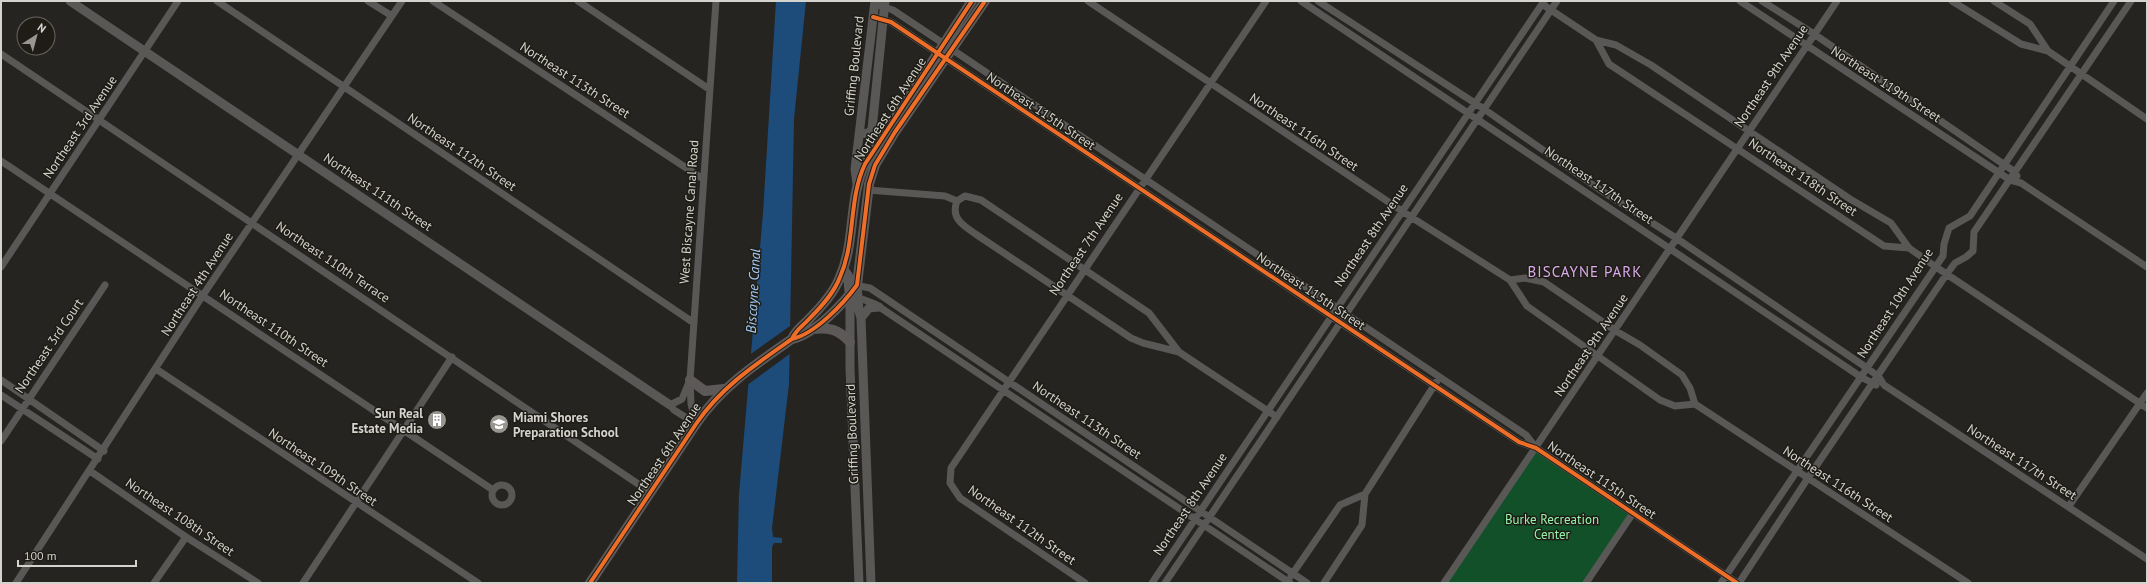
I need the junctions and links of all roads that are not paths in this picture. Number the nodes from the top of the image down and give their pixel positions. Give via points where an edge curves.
1 (70, 1) edge
2 (178, 1) edge
3 (217, 1) edge
4 (368, 1) edge
5 (402, 1) edge
6 (433, 1) edge
7 (578, 1) edge
8 (716, 1) edge
9 (972, 1) edge
10 (985, 1) edge
11 (1088, 1) edge
12 (1266, 1) edge
13 (1301, 1) edge
14 (1318, 1) edge
15 (1556, 1) edge
16 (1740, 1) edge
17 (1762, 1) edge
18 (1837, 1) edge
19 (1952, 1) edge
20 (1994, 1) edge
21 (2114, 1) edge
22 (2131, 1) edge
23 (875, 2) edge
24 (1543, 3) edge
25 (885, 4) edge
26 (1550, 10) junction
27 (392, 16) junction
28 (873, 17) junction
29 (883, 19) junction
30 (1814, 34) junction
31 (1596, 40) junction
32 (1806, 45) junction
33 (948, 46) junction
34 (145, 51) junction
35 (2048, 51) junction
36 (1, 54) edge
37 (942, 56) junction
38 (2070, 67) junction
39 (2081, 75) junction
40 (1209, 83) junction
41 (345, 87) junction
42 (709, 89) junction
43 (1475, 104) junction
44 (1484, 109) junction
45 (1469, 112) junction
46 (1478, 118) junction
47 (2147, 119) edge
48 (100, 121) junction
49 (1748, 130) junction
50 (860, 134) junction
51 (1738, 149) junction
52 (299, 155) junction
53 (1, 161) edge
54 (2004, 164) junction
55 (873, 169) joint
56 (1998, 172) junction
57 (2016, 172) junction
58 (703, 179) junction
59 (1144, 179) junction
60 (2010, 180) junction
61 (2021, 183) junction
62 (857, 184) junction
63 (1138, 188) junction
64 (868, 190) junction
65 (50, 194) junction
66 (957, 201) junction
67 (1402, 211) junction
68 (1411, 217) junction
69 (252, 222) junction
70 (1676, 238) junction
71 (1669, 248) junction
72 (1909, 248) junction
73 (1, 267) edge
74 (1936, 267) junction
75 (2147, 267) edge
76 (1085, 268) junction
77 (843, 270) junction
78 (1946, 275) junction
79 (1510, 280) junction
80 (105, 285) dead end
81 (854, 291) junction
82 (203, 295) junction
83 (1066, 295) junction
84 (829, 296) junction
85 (878, 307) junction
86 (1336, 308) junction
87 (1346, 314) junction
88 (1331, 316) junction
89 (861, 318) junction
90 (694, 323) junction
91 (1340, 323) junction
92 (812, 329) junction
93 (1616, 331) junction
94 (792, 339) junction
95 (850, 342) junction
96 (1179, 352) junction
97 (1597, 356) junction
98 (452, 357) junction
99 (1867, 368) junction
100 (156, 369) junction
101 (1879, 376) junction
102 (1440, 377) junction
103 (1861, 377) junction
104 (1, 380) edge
105 (690, 380) junction
106 (1009, 382) junction
107 (1873, 384) junction
108 (1884, 385) junction
109 (1435, 386) junction
110 (724, 390) junction
111 (1003, 390) junction
112 (2147, 393) edge
113 (1, 395) edge
114 (29, 398) junction
115 (1695, 404) junction
116 (2140, 404) junction
117 (670, 405) junction
118 (2147, 408) edge
119 (22, 409) junction
120 (1267, 411) junction
121 (1277, 417) junction
122 (696, 424) junction
123 (404, 429) junction
124 (1, 441) edge
125 (1536, 448) junction
126 (104, 451) junction
127 (866, 457) junction
128 (854, 458) junction
129 (98, 459) junction
130 (90, 471) junction
131 (1798, 472) junction
132 (1808, 478) junction
133 (950, 483) joint
134 (493, 490) dead end
135 (650, 492) junction
136 (1366, 494) junction
137 (355, 502) junction
138 (2069, 506) junction
139 (1200, 511) junction
140 (1633, 513) junction
141 (1195, 518) junction
142 (1210, 518) junction
143 (1205, 525) junction
144 (186, 537) junction
145 (2147, 559) edge
146 (1293, 573) junction
147 (1158, 575) junction
148 (1726, 576) junction
149 (1166, 582) edge
150 (1287, 582) edge
151 (16, 583) edge
152 (154, 583) edge
153 (258, 583) edge
154 (303, 583) edge
155 (478, 583) edge
156 (590, 583) edge
157 (860, 583) edge
158 (871, 583) edge
159 (1085, 583) edge
160 (1152, 583) edge
161 (1307, 583) edge
162 (1324, 583) edge
163 (1444, 583) edge
164 (1586, 583) edge
165 (1721, 583) edge
166 (1738, 583) edge
167 (1968, 583) edge

1 - 34 street, Northeast 111th Street
2 - 34 street, Northeast 3rd Avenue
3 - 41 street, Northeast 112th Street
4 - 27 street
5 - 27 street, Northeast 4th Avenue
6 - 58 street, Northeast 113th Street
7 - 42 street
8 - 42 street, West Biscayne Canal Road
9 - 33 main road, Northeast 6th Avenue
10 - 33 main road, Northeast 6th Avenue
11 - 40 street, Northeast 116th Street
12 - 40 street, Northeast 7th Avenue
13 - 45 street, Northeast 117th Street
14 - 43 street, Northeast 117th Street
15 - 26 street, Northeast 8th Avenue
16 - 32 street, Northeast 119th Street
17 - 30 street, Northeast 119th Street
18 - 30 street, Northeast 9th Avenue
19 - 35 street via 2021,44
20 - 35 street via 2030,24
21 - 38 street, Northeast 10th Avenue
22 - 39 street, Northeast 10th Avenue
23 - 25 street, Northeast 115th Street
23 - 28 street, Griffing Boulevard
24 - 26 street, Northeast 118th Street
24 - 43 street, Northeast 8th Avenue
25 - 29 street, Griffing Boulevard
25 - 33 street, Northeast 115th Street
26 - 31 street, Northeast 118th Street
26 - 44 street, Northeast 8th Avenue
27 - 41 street, Northeast 4th Avenue
28 - 29 street, Northeast 115th Street
28 - 50 street, Griffing Boulevard
29 - 37 street, Northeast 115th Street
29 - 50 street, Griffing Boulevard via 872,130
30 - 32 street, Northeast 9th Avenue
30 - 54 street, Northeast 119th Street
31 - 49 street, Northeast 118th Street via 1616,45
31 - 51 street, Northeast 118th Street via 1609,64
32 - 49 street, Northeast 9th Avenue
32 - 56 street, Northeast 119th Street
33 - 37 main road, Northeast 6th Avenue
33 - 59 street, Northeast 115th Street
34 - 48 street, Northeast 3rd Avenue
34 - 52 street, Northeast 111th Street
35 - 38 street
36 - 48 street, Northeast 110th Terrace
37 - 55 main road, Northeast 6th Avenue
37 - 62 main road, Northeast 6th Avenue via 867,160
37 - 63 street, Northeast 115th Street
38 - 39 street
38 - 54 street, Northeast 10th Avenue
39 - 47 street
39 - 57 street, Northeast 10th Avenue
40 - 59 street, Northeast 7th Avenue
40 - 67 street, Northeast 116th Street
41 - 52 street, Northeast 4th Avenue
41 - 90 street, Northeast 112th Street
42 - 58 street, West Biscayne Canal Road
43 - 44 street, Northeast 117th Street
43 - 45 street, Northeast 8th Avenue
44 - 46 street, Northeast 8th Avenue
44 - 70 street, Northeast 117th Street via 1599,189
45 - 46 street, Northeast 117th Street
45 - 67 street, Northeast 8th Avenue
46 - 68 street, Northeast 8th Avenue
46 - 71 street, Northeast 117th Street
48 - 65 street, Northeast 3rd Avenue
48 - 69 street, Northeast 110th Terrace
49 - 51 street, Northeast 9th Avenue
49 - 72 street, Northeast 118th Street via 1850,199 1891,223
50 - 62 street, Griffing Boulevard via 855,174
51 - 70 street, Northeast 9th Avenue
51 - 72 street, Northeast 118th Street via 1884,246
52 - 69 street, Northeast 4th Avenue
52 - 117 street, Northeast 111th Street
53 - 65 street, Northeast 110th Street
54 - 56 street, Northeast 10th Avenue
54 - 57 street, Northeast 119th Street
55 - 64 main road, Griffing Boulevard
56 - 60 street, Northeast 119th Street
56 - 74 street, Northeast 10th Avenue via 1970,216 1949,228 1943,256
57 - 60 street, Northeast 10th Avenue
57 - 61 street
58 - 90 street, West Biscayne Canal Road
59 - 63 street, Northeast 7th Avenue
59 - 86 street, Northeast 115th Street
60 - 61 street, Northeast 119th Street
60 - 78 street, Northeast 10th Avenue via 1974,232 1973,251 1966,258 1954,263
61 - 75 street, Northeast 119th Street
62 - 77 main road, Northeast 6th Avenue via 850,246
63 - 76 street, Northeast 7th Avenue
63 - 88 street, Northeast 115th Street
64 - 66 street via 945,196
64 - 81 main road, Griffing Boulevard
65 - 73 street, Northeast 3rd Avenue
65 - 82 street, Northeast 110th Street
66 - 76 street via 965,196 981,200
66 - 83 street via 955,216 961,224
67 - 68 street, Northeast 116th Street
67 - 86 street, Northeast 8th Avenue
68 - 79 street, Northeast 116th Street
68 - 87 street, Northeast 8th Avenue
69 - 82 street, Northeast 4th Avenue
69 - 98 street, Northeast 110th Terrace
70 - 71 street, Northeast 9th Avenue
70 - 99 street, Northeast 117th Street
71 - 93 street, Northeast 9th Avenue
71 - 103 street, Northeast 117th Street
72 - 74 street, Northeast 118th Street
74 - 78 street, Northeast 118th Street
74 - 99 street, Northeast 10th Avenue
76 - 83 street, Northeast 7th Avenue
76 - 96 street via 1149,313
77 - 81 main road, Griffing Boulevard
77 - 84 main road, Northeast 6th Avenue
78 - 101 street, Northeast 10th Avenue
78 - 116 street, Northeast 118th Street
79 - 93 street via 1525,278 1544,282
79 - 97 street, Northeast 116th Street via 1527,306
80 - 114 street, Northeast 3rd Court
81 - 84 main road
81 - 85 street, Northeast 113th Street
81 - 89 street, Griffing Boulevard
81 - 92 main road, Northeast 6th Avenue
81 - 95 street, Griffing Boulevard
81 - 106 street, Northeast 113th Street via 870,288
82 - 100 street, Northeast 4th Avenue
82 - 123 street, Northeast 110th Street
83 - 96 street via 1130,338
83 - 106 street, Northeast 7th Avenue
84 - 94 main road, Northeast 6th Avenue via 796,330
85 - 89 street via 869,308
85 - 111 street, Northeast 113th Street
86 - 87 street, Northeast 115th Street
86 - 88 street, Northeast 8th Avenue
87 - 91 street, Northeast 8th Avenue
87 - 102 street, Northeast 115th Street
88 - 91 street, Northeast 115th Street
88 - 120 street, Northeast 8th Avenue
89 - 127 street, Griffing Boulevard
90 - 105 street, West Biscayne Canal Road
91 - 109 street, Northeast 115th Street
91 - 121 street, Northeast 8th Avenue
92 - 94 main road, Northeast 6th Avenue via 802,337
92 - 95 main road via 833,329
93 - 97 street, Northeast 9th Avenue
93 - 115 street via 1682,375
94 - 110 main road, Northeast 6th Avenue
95 - 128 street, Griffing Boulevard
96 - 120 street
97 - 115 street, Northeast 116th Street via 1660,400 1675,406
97 - 125 street, Northeast 9th Avenue
98 - 123 street
98 - 135 street, Northeast 110th Terrace
99 - 101 street, Northeast 117th Street
99 - 103 street, Northeast 10th Avenue
100 - 126 street, Northeast 4th Avenue
100 - 137 street, Northeast 109th Street
101 - 107 street, Northeast 10th Avenue
101 - 108 street, Northeast 117th Street
102 - 109 street
102 - 125 street, Northeast 115th Street via 1526,435
103 - 107 street, Northeast 117th Street
103 - 131 street, Northeast 10th Avenue
104 - 114 street
105 - 110 main road via 705,391
105 - 117 street via 682,399
105 - 122 street, West Biscayne Canal Road via 691,407
106 - 111 street, Northeast 7th Avenue
106 - 139 street, Northeast 113th Street
107 - 108 street, Northeast 117th Street
107 - 132 street, Northeast 10th Avenue
108 - 138 street, Northeast 117th Street
109 - 125 street, Northeast 115th Street via 1519,442
109 - 136 street
110 - 122 main road, Northeast 6th Avenue
111 - 133 street, Northeast 7th Avenue via 953,462
111 - 141 street, Northeast 113th Street
112 - 116 street
113 - 119 street
114 - 119 street, Northeast 3rd Court
114 - 126 street
115 - 131 street, Northeast 116th Street
116 - 118 street, Northeast 118th Street
116 - 138 street
117 - 122 street
119 - 124 street, Northeast 3rd Court
119 - 129 street
120 - 121 street
120 - 139 street, Northeast 8th Avenue
121 - 142 street, Northeast 8th Avenue
122 - 135 main road, Northeast 6th Avenue
123 - 134 street, Northeast 110th Street
123 - 137 street
125 - 140 street, Northeast 115th Street
125 - 163 street, Northeast 9th Avenue
126 - 129 street, Northeast 4th Avenue
127 - 128 street
127 - 158 street, Griffing Boulevard
128 - 157 street, Griffing Boulevard
129 - 130 street, Northeast 4th Avenue
130 - 144 street, Northeast 108th Street
130 - 151 street, Northeast 4th Avenue
131 - 132 street, Northeast 116th Street
131 - 148 street, Northeast 10th Avenue
132 - 166 street, Northeast 10th Avenue
132 - 167 street, Northeast 116th Street
133 - 159 street, Northeast 112th Street via 960,498
135 - 156 main road, Northeast 6th Avenue
136 - 146 street via 1340,505
136 - 162 street via 1362,526
137 - 154 street
137 - 155 street, Northeast 109th Street
138 - 145 street, Northeast 117th Street
139 - 141 street, Northeast 8th Avenue
139 - 142 street, Northeast 113th Street
140 - 148 street, Northeast 115th Street
140 - 164 street
141 - 143 street, Northeast 113th Street
141 - 147 street, Northeast 8th Avenue
142 - 143 street, Northeast 8th Avenue
142 - 146 street, Northeast 113th Street
143 - 149 street, Northeast 8th Avenue
143 - 150 street, Northeast 113th Street
144 - 152 street
144 - 153 street, Northeast 108th Street
146 - 150 street
146 - 161 street, Northeast 113th Street
147 - 149 street
147 - 160 street, Northeast 8th Avenue
148 - 165 street, Northeast 10th Avenue
148 - 166 street, Northeast 115th Street

